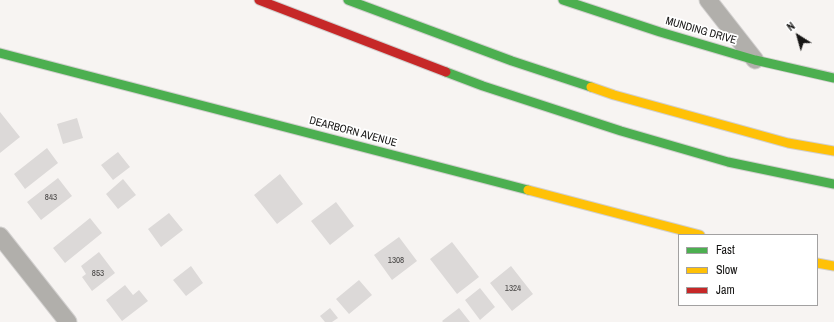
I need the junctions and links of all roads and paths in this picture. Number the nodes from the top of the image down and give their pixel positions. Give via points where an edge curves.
1 (259, 0) edge
2 (348, 0) edge
3 (563, 0) edge
4 (708, 0) edge
5 (0, 53) edge
6 (755, 60) junction
7 (834, 78) edge
8 (834, 151) edge
9 (834, 184) edge
10 (696, 234) edge
11 (0, 236) edge
12 (818, 263) edge
13 (834, 266) edge
14 (68, 322) edge

1 - 9 main road via 483,86 621,131 728,162
2 - 8 main road via 512,61 614,95 788,143
3 - 6 main road, MUNDING DRIVE
4 - 6 street
5 - 10 main road, DEARBORN AVENUE
6 - 7 main road, MUNDING DRIVE
11 - 14 street
12 - 13 main road

